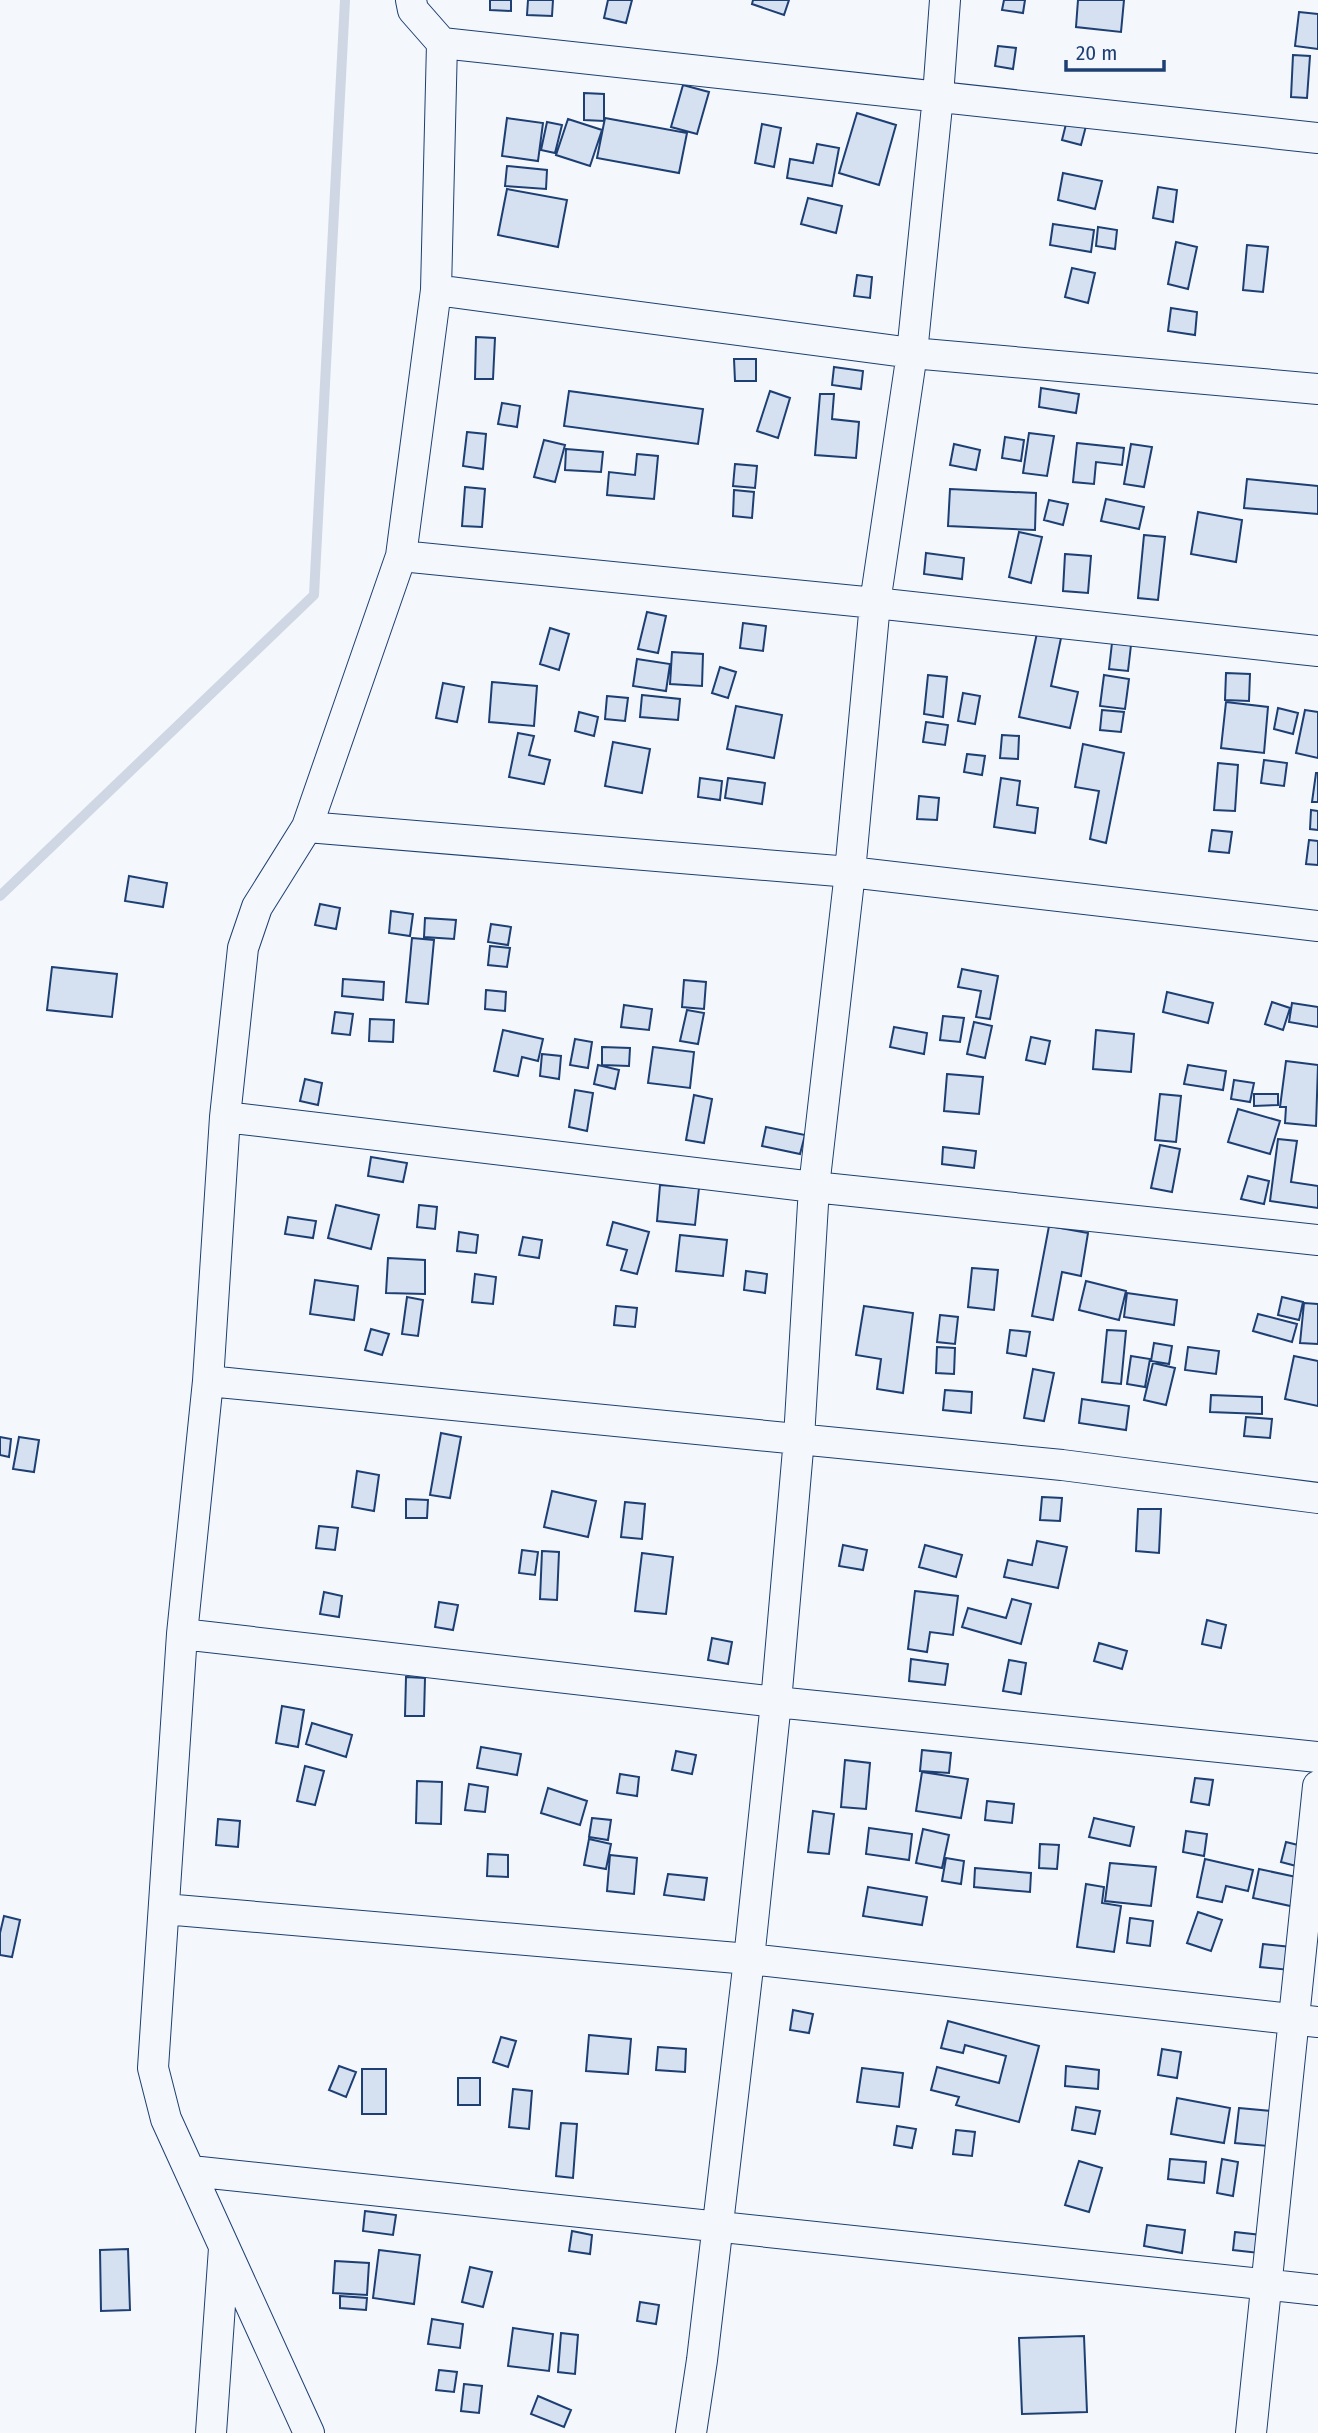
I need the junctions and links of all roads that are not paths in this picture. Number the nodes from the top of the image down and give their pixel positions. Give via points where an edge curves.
1 (411, 0) edge
2 (945, 0) edge
3 (442, 43) junction
4 (938, 96) junction
5 (1318, 138) edge
6 (436, 290) junction
7 (912, 353) junction
8 (1318, 390) edge
9 (401, 556) junction
10 (875, 603) junction
11 (1318, 651) edge
12 (307, 827) junction
13 (850, 872) junction
14 (1318, 926) edge
15 (225, 1117) junction
16 (814, 1186) junction
17 (1318, 1240) edge
18 (208, 1381) junction
19 (799, 1437) junction
20 (1318, 1497) edge
21 (182, 1634) junction
22 (776, 1702) junction
23 (1318, 1757) edge
24 (1318, 1786) edge
25 (164, 1909) junction
26 (749, 1959) junction
27 (1306, 2021) edge
28 (191, 2171) junction
29 (717, 2227) junction
30 (224, 2244) junction
31 (1268, 2286) junction
32 (1318, 2291) edge
33 (211, 2433) edge
34 (309, 2433) edge
35 (691, 2433) edge
36 (1251, 2433) edge

1 - 3 street via 413,10
2 - 4 street
3 - 4 street
3 - 6 street
4 - 5 street
4 - 7 street
6 - 7 street
6 - 9 street
7 - 8 street
7 - 10 street
9 - 10 street
9 - 12 street
10 - 11 street
10 - 13 street
12 - 13 street
12 - 15 street via 257,907 243,948
13 - 14 street
13 - 16 street
15 - 16 street
15 - 18 street
16 - 17 street
16 - 19 street
18 - 19 street
18 - 21 street
19 - 20 street
19 - 22 street
21 - 22 street
21 - 25 street
22 - 23 street
22 - 26 street
24 - 27 street
25 - 26 street
25 - 28 street via 153,2068 166,2119
26 - 27 street
26 - 29 street
27 - 31 street
28 - 29 street
28 - 30 street
29 - 31 street
29 - 35 street
30 - 33 street
30 - 34 street
31 - 32 street
31 - 36 street

